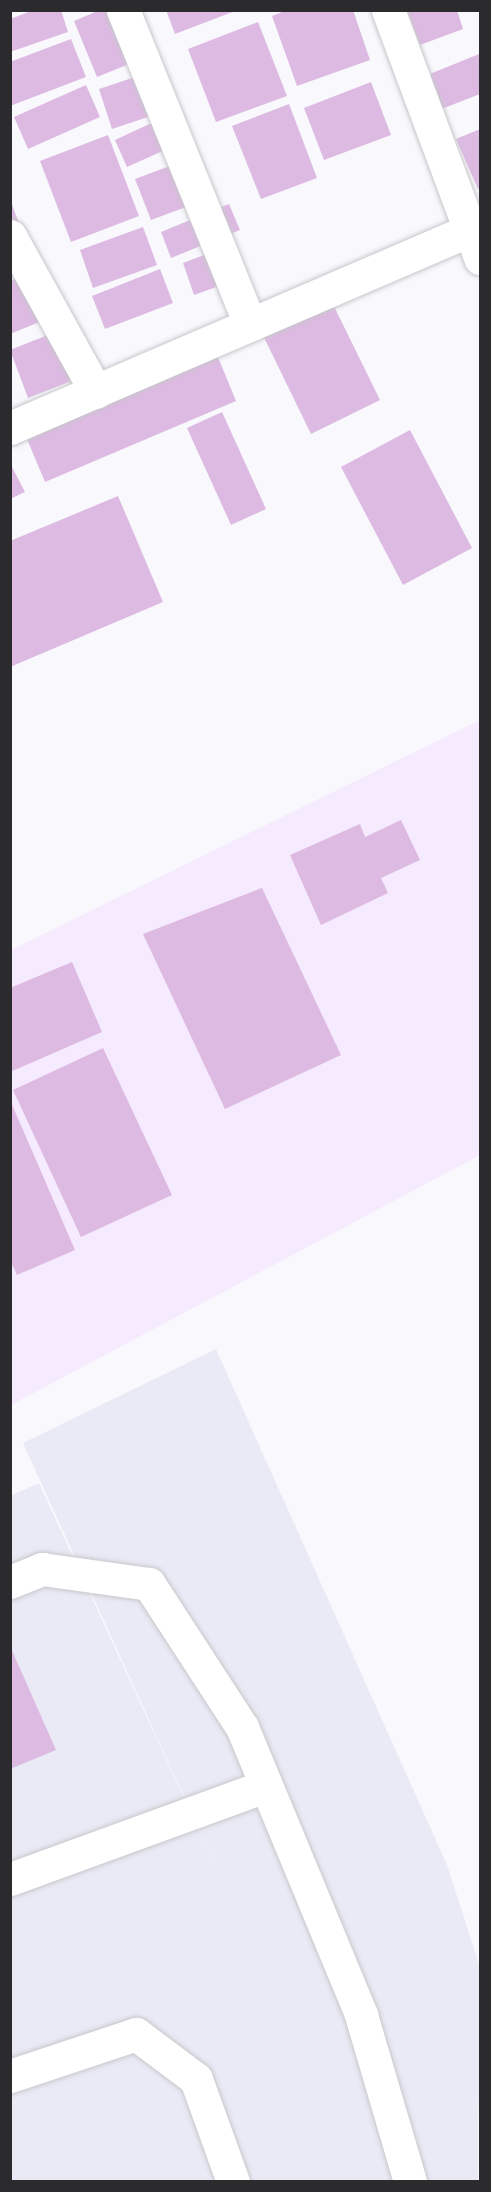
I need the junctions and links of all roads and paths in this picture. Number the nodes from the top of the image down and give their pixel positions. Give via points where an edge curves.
1 (123, 10) edge
2 (388, 10) edge
3 (10, 236) edge
4 (475, 244) edge
5 (250, 324) junction
6 (96, 392) junction
7 (10, 428) edge
8 (10, 1582) edge
9 (267, 1786) junction
10 (10, 1879) edge
11 (10, 2076) edge
12 (233, 2181) edge
13 (410, 2181) edge

1 - 5 street
2 - 4 street
3 - 6 street
4 - 5 street
5 - 6 street
6 - 7 street
8 - 9 street via 42,1569 149,1584 242,1727
9 - 10 street
9 - 13 street via 361,2014
11 - 12 street via 136,2034 196,2079

